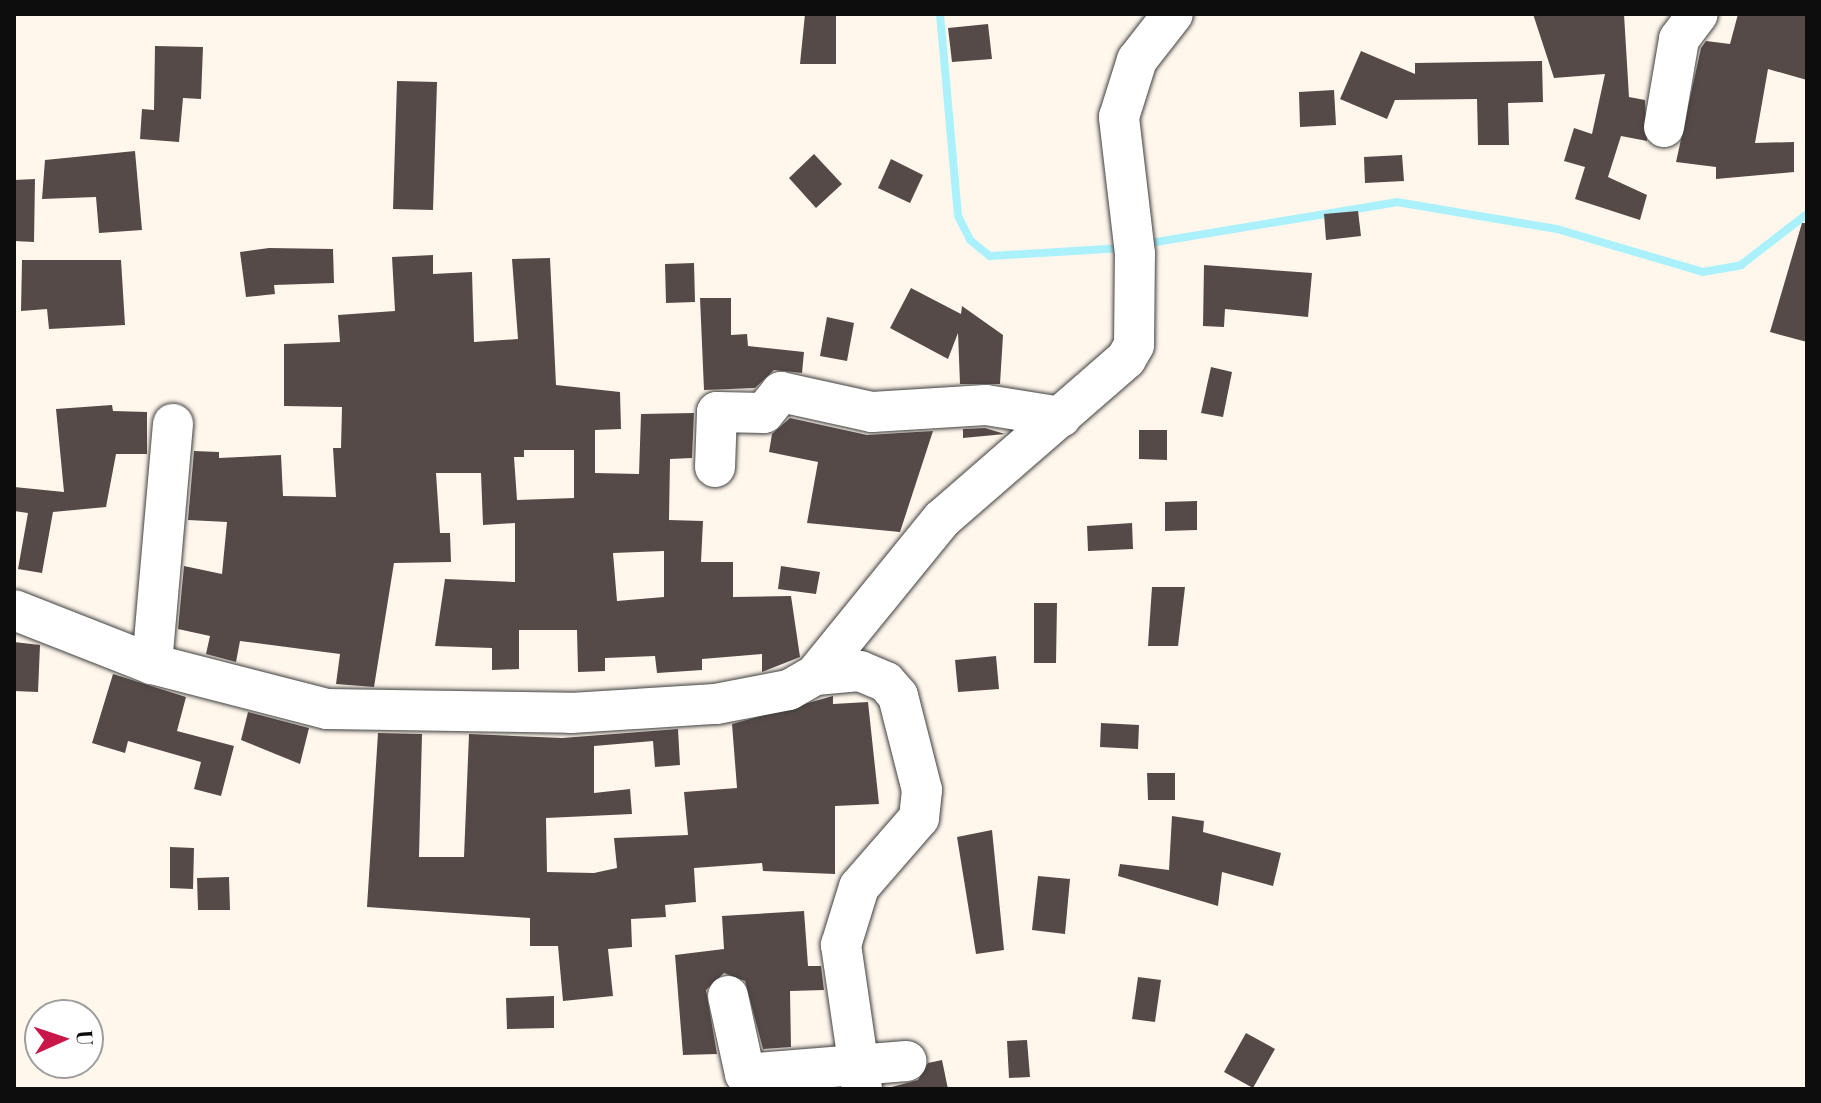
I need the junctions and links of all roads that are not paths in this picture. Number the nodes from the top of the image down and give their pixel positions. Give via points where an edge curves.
1 (1173, 14) edge
2 (1698, 14) edge
3 (1664, 127) dead end
4 (1061, 417) junction
5 (173, 424) dead end
6 (715, 467) dead end
7 (14, 610) edge
8 (152, 664) junction
9 (815, 675) junction
10 (728, 996) dead end
11 (906, 1061) dead end
12 (859, 1079) edge

1 - 4 street via 1154,32 1122,96 1119,147 1134,241 1134,345
2 - 3 street via 1679,39
4 - 6 street via 986,405 872,412 781,392 764,413 717,412
4 - 9 street via 942,519
5 - 8 street
7 - 8 street
8 - 9 street via 286,702 436,714 716,704 789,690
9 - 12 street via 860,671 886,682 898,696 922,790 919,818 859,887 841,945
10 - 12 street via 745,1074
11 - 12 street

